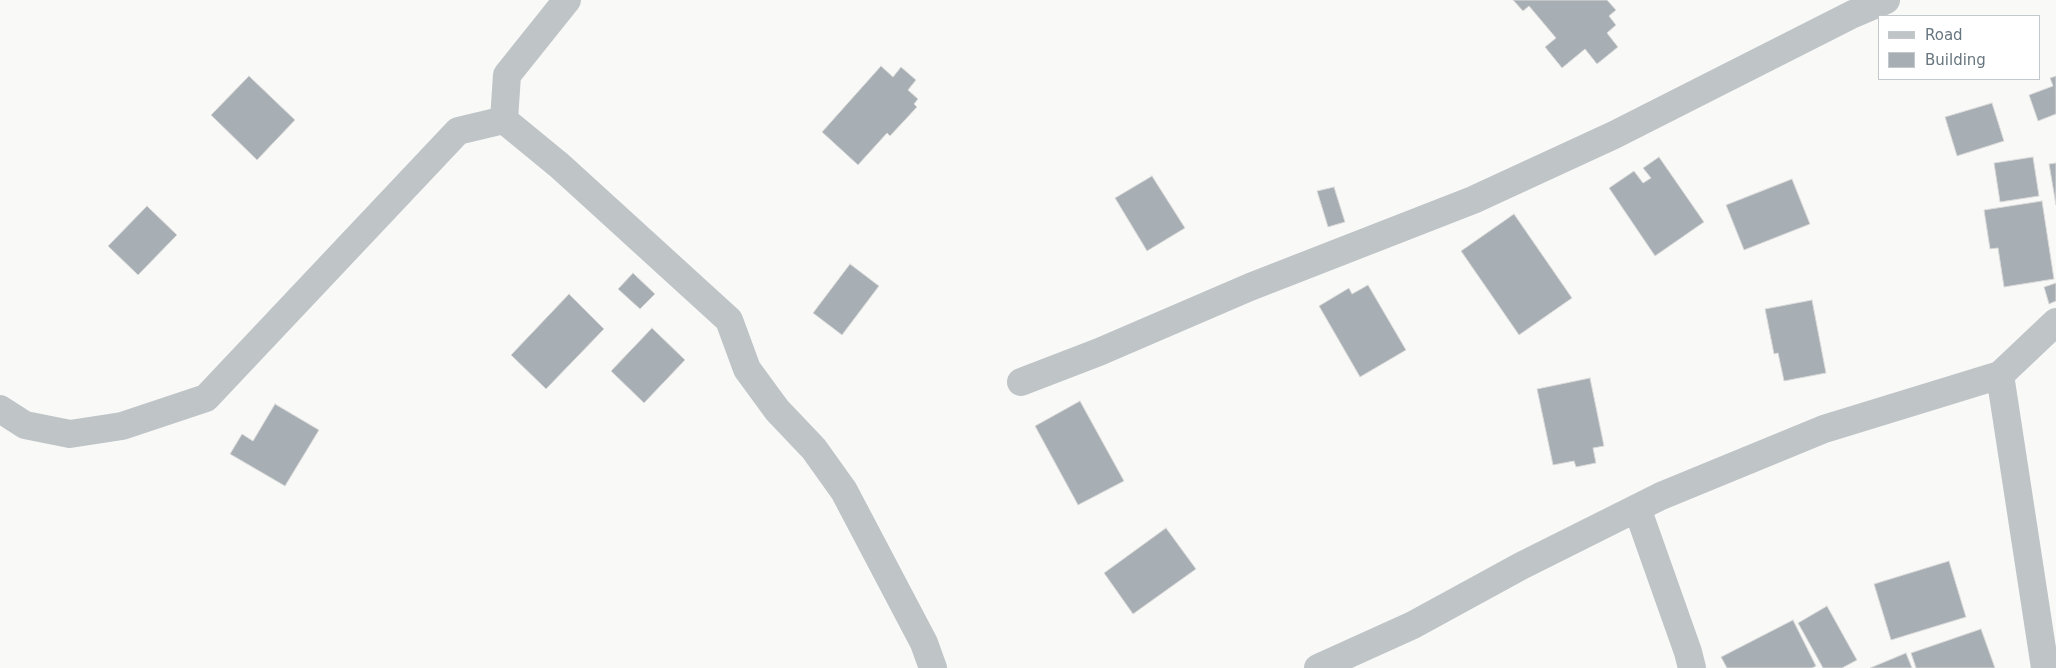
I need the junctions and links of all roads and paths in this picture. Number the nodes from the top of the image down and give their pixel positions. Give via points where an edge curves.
1 (567, 0) edge
2 (1886, 0) edge
3 (504, 120) junction
4 (2056, 322) edge
5 (2000, 375) junction
6 (1022, 382) dead end
7 (0, 409) edge
8 (1637, 508) junction
9 (933, 668) edge
10 (1318, 668) edge
11 (1692, 668) edge
12 (2045, 668) edge

1 - 3 street via 507,75
2 - 6 street via 1472,200 1250,287
3 - 7 street via 458,132 206,398 122,426 70,434 25,425
3 - 9 street via 560,166 729,320 747,369 777,410 814,449 844,491 924,643
4 - 5 street
5 - 8 street via 1824,429
5 - 12 street
8 - 10 street via 1412,625
8 - 11 street

